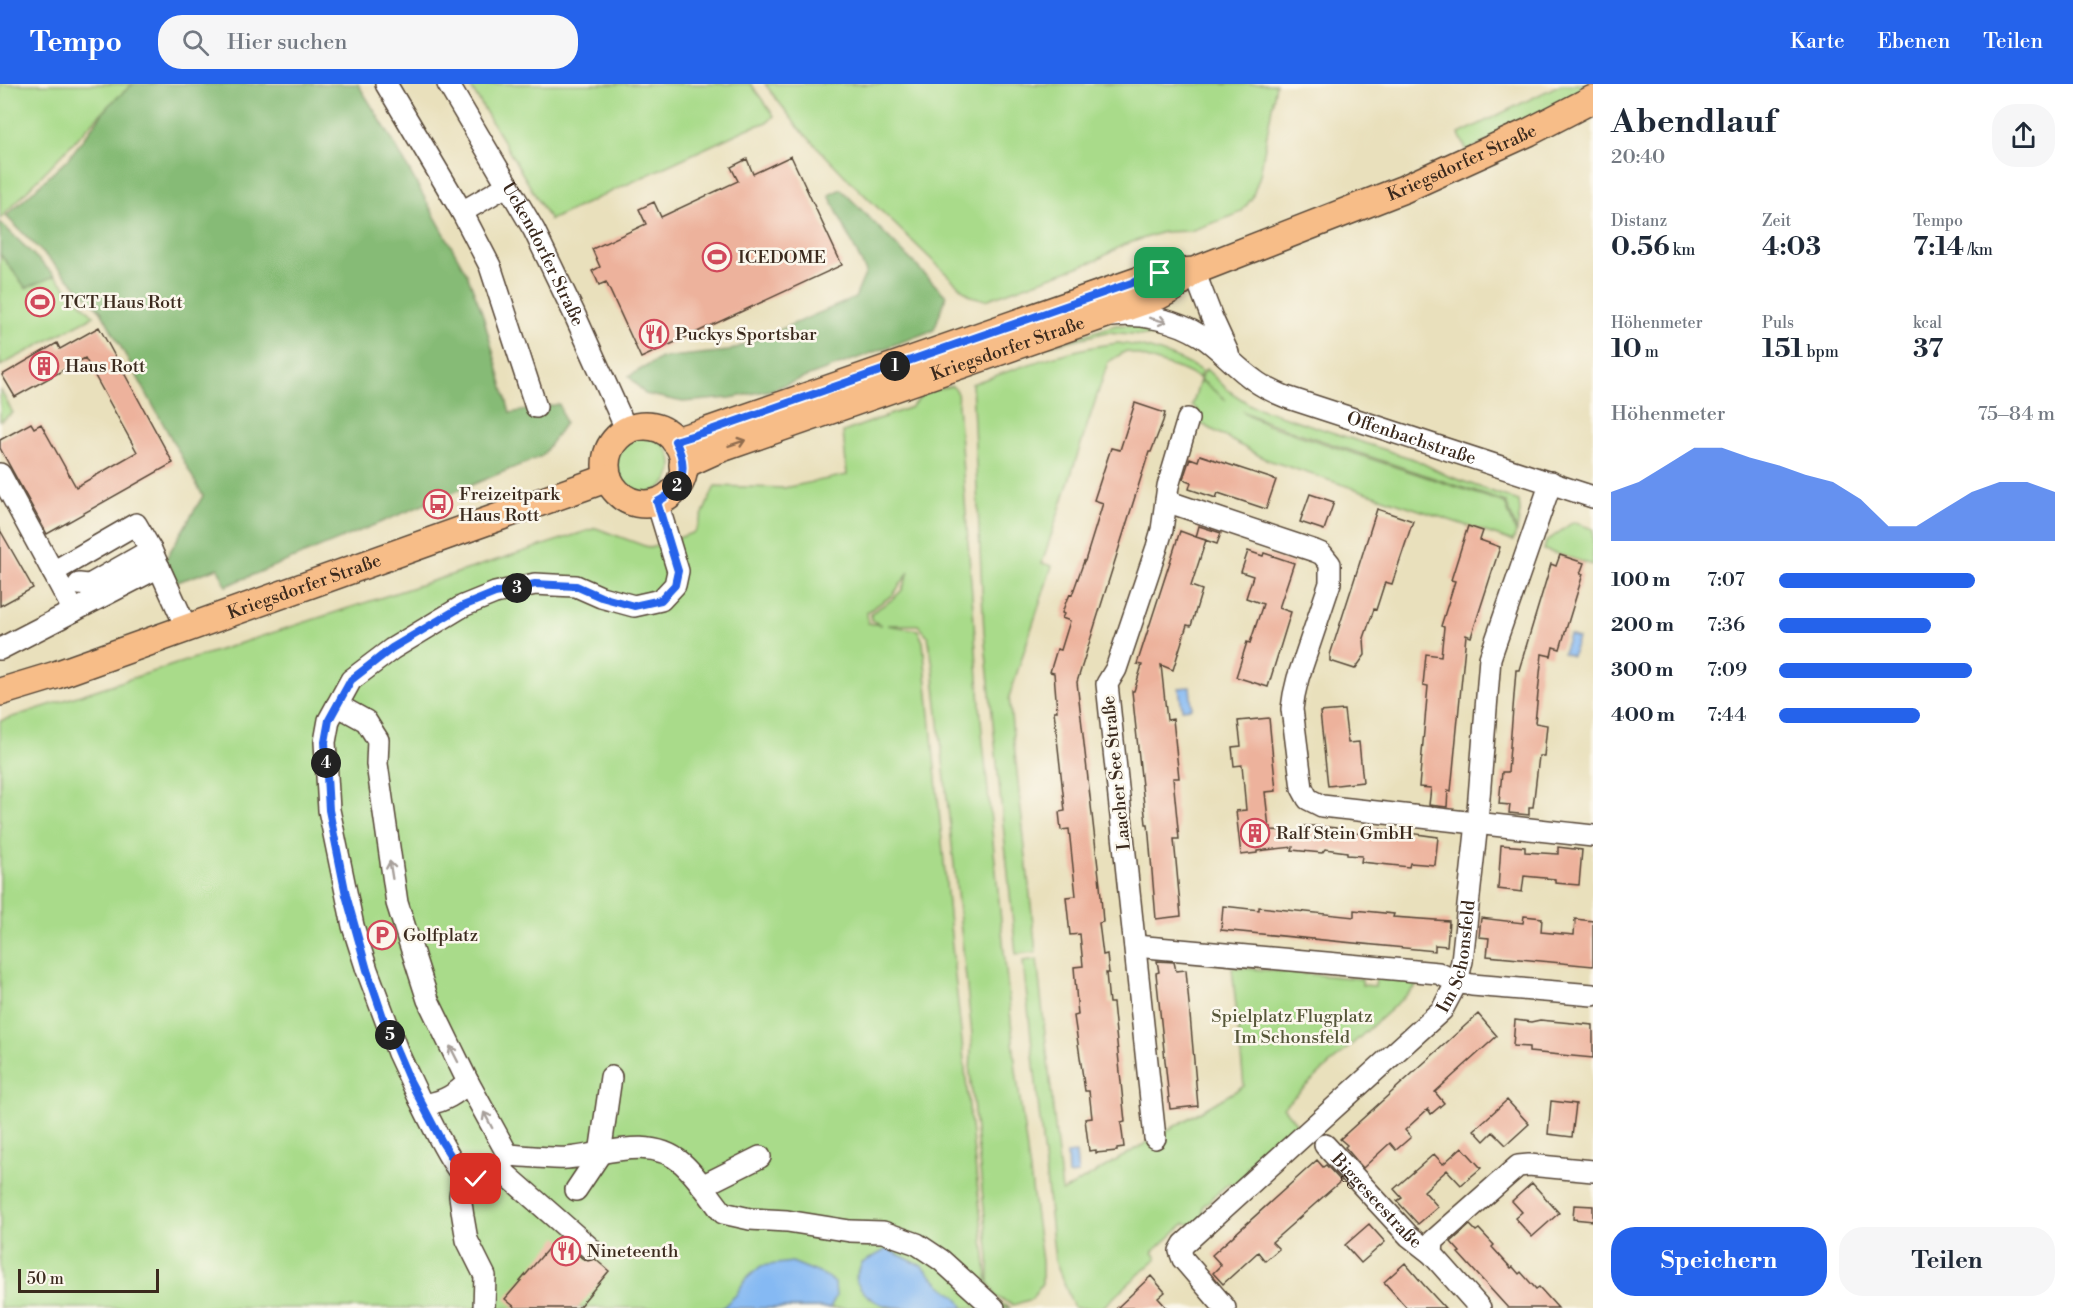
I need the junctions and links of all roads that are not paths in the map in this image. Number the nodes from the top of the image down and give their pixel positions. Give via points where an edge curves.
1 (386, 84) edge
2 (448, 84) edge
3 (1593, 99) edge
4 (508, 185) junction
5 (462, 212) junction
6 (1193, 272) junction
7 (1100, 317) junction
8 (1238, 366) junction
9 (536, 407) dead end
10 (1188, 419) dead end
11 (627, 431) junction
12 (679, 453) junction
13 (0, 474) edge
14 (608, 478) junction
15 (1551, 482) junction
16 (1593, 497) edge
17 (1166, 501) junction
18 (657, 502) junction
19 (155, 558) junction
20 (53, 572) junction
21 (79, 584) dead end
22 (74, 611) junction
23 (186, 627) junction
24 (0, 649) edge
25 (0, 692) edge
26 (337, 705) junction
27 (1477, 823) junction
28 (1593, 836) edge
29 (1135, 946) junction
30 (1457, 982) junction
31 (1593, 995) edge
32 (611, 1077) dead end
33 (468, 1082) junction
34 (420, 1100) junction
35 (1155, 1138) dead end
36 (1325, 1144) dead end
37 (600, 1154) junction
38 (760, 1156) dead end
39 (504, 1162) junction
40 (1593, 1171) edge
41 (463, 1175) junction
42 (702, 1186) junction
43 (576, 1190) dead end
44 (590, 1248) dead end
45 (1432, 1254) junction
46 (484, 1308) edge
47 (994, 1308) edge
48 (1225, 1308) edge
49 (1480, 1308) edge

1 - 5 street
2 - 4 street, Uckendorfer Straße
3 - 6 main road, Kriegsdorfer Straße via 1404,189
4 - 5 street
4 - 11 street, Uckendorfer Straße via 534,230
5 - 9 street via 490,267
6 - 7 main road, Kriegsdorfer Straße via 1167,292
6 - 8 street, Offenbachstraße via 1227,352
6 - 12 main road, Kriegsdorfer Straße via 1158,274 708,431
7 -> 8 street, Offenbachstraße via 1145,316 1166,321 1201,335
12 -> 7 main road, Kriegsdorfer Straße via 716,450
8 - 15 street, Offenbachstraße via 1268,390 1286,397
10 - 17 street, Laacher See Straße
11 - 12 main road via 653,427 665,432
11 - 14 main road via 609,450
12 - 18 main road via 682,477 668,496
13 - 20 street
14 - 18 main road via 615,491 627,500
14 - 23 main road, Kriegsdorfer Straße
15 - 16 street, Offenbachstraße
15 - 27 street, Im Schonsfeld via 1490,658
17 - 27 street via 1328,559 1330,583 1293,695 1302,788 1308,799 1322,807
17 - 29 street, Laacher See Straße via 1157,547 1116,669 1107,684
18 - 26 street via 678,571 675,585 661,600 634,606 576,586 535,584 495,593 463,606 392,648 351,680
19 - 20 street via 136,524
19 - 21 street via 88,585
19 - 22 street
19 - 23 street
20 - 22 street
22 - 24 street
23 - 25 main road, Kriegsdorfer Straße
33 -> 26 street via 428,1000 397,903 377,764 378,740 366,722
26 - 34 street via 325,742 329,810 346,895 385,1023
27 - 28 street
27 - 30 street, Im Schonsfeld
29 - 30 street via 1438,973
29 - 35 street, Laacher See Straße
30 - 31 street
30 - 48 street, Im Schonsfeld via 1442,1010 1184,1244 1180,1251 1183,1259
32 - 37 street
33 - 34 street via 456,1094 437,1102 428,1104
39 -> 33 street
34 - 41 street
36 - 45 street, Biggeseestraße via 1409,1236
37 - 39 street
37 - 42 street via 635,1147 664,1153 682,1162
37 - 43 street
38 - 42 street
39 - 41 street via 491,1177 476,1179
39 - 44 street
40 - 45 street, Biggeseestraße via 1518,1166 1432,1241
41 - 46 street via 463,1217 467,1240 485,1276
42 - 47 street via 723,1213 883,1232 916,1244 941,1260
45 - 49 street, Biggeseestraße

